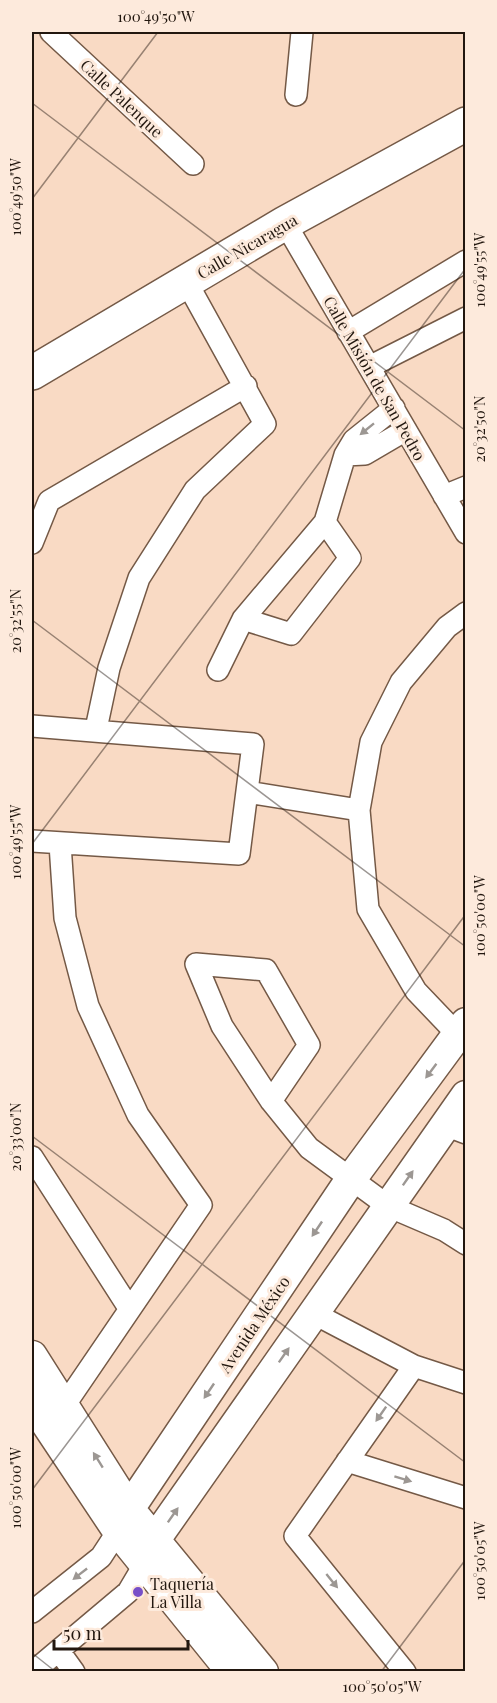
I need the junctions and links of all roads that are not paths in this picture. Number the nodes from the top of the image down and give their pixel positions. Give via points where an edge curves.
1 (51, 32) edge
2 (302, 32) edge
3 (296, 95) dead end
4 (465, 124) edge
5 (465, 138) edge
6 (193, 164) dead end
7 (288, 229) junction
8 (464, 266) edge
9 (190, 288) junction
10 (465, 318) edge
11 (348, 332) junction
12 (369, 367) junction
13 (32, 373) edge
14 (32, 385) edge
15 (246, 386) junction
16 (394, 408) junction
17 (406, 430) junction
18 (345, 455) junction
19 (465, 487) edge
20 (454, 506) edge
21 (326, 522) junction
22 (465, 533) edge
23 (32, 543) edge
24 (465, 613) edge
25 (243, 619) junction
26 (218, 670) dead end
27 (32, 726) edge
28 (96, 729) junction
29 (247, 792) junction
30 (358, 810) junction
31 (32, 841) edge
32 (60, 844) junction
33 (462, 1029) edge
34 (465, 1096) edge
35 (271, 1101) junction
36 (455, 1129) edge
37 (32, 1157) edge
38 (351, 1179) junction
39 (388, 1206) junction
40 (465, 1244) edge
41 (129, 1308) junction
42 (313, 1313) junction
43 (32, 1356) edge
44 (414, 1366) junction
45 (465, 1383) edge
46 (32, 1402) edge
47 (64, 1406) junction
48 (347, 1461) junction
49 (465, 1498) edge
50 (124, 1520) junction
51 (149, 1553) junction
52 (32, 1612) edge
53 (59, 1651) junction
54 (33, 1671) edge
55 (74, 1671) edge
56 (232, 1671) edge
57 (263, 1671) edge
58 (405, 1671) edge

1 - 6 street, Calle Palenque
2 - 3 street
4 - 7 main road, Calle Nicaragua
5 - 7 main road, Calle Nicaragua
7 - 9 main road, Calle Nicaragua
7 - 11 street, Calle Misión de San Pedro
8 - 11 street
9 - 13 main road, Calle Nicaragua
9 - 14 main road, Calle Nicaragua
9 - 15 street
10 - 12 street
11 - 12 street, Calle Misión de San Pedro
12 - 16 street, Calle Misión de San Pedro
15 - 23 street via 49,501
15 - 28 street via 265,424 195,490 140,578 109,668
16 - 17 street, Calle Misión de San Pedro
16 -> 18 street via 354,440
17 - 18 street via 365,454
17 - 20 street, Calle Misión de San Pedro
18 - 21 street
19 - 20 street
20 - 22 street, Calle Misión de San Pedro
21 - 25 street
21 - 25 street via 350,558 291,633
24 - 30 street via 447,627 401,682 371,742
25 - 26 street
27 - 28 street
28 - 29 street via 253,744
29 - 30 street
29 - 32 street via 239,854
30 - 33 street via 368,909 416,992
31 - 32 street
32 - 41 street via 65,918 88,1006 138,1115 201,1205
33 -> 38 street, Avenida México
34 - 36 street
35 - 35 street via 222,1026 195,964 266,970 309,1045
35 - 38 street via 309,1148
39 -> 36 street
37 - 41 street
38 - 39 street
38 -> 50 street, Avenida México
39 - 40 street via 444,1230
39 - 42 street
41 - 47 street
42 - 44 street
51 -> 42 street
43 - 47 street
44 - 45 street
44 -> 48 street
46 - 50 street
50 -> 47 street
48 -> 49 street
48 -> 58 street via 295,1536
50 - 51 street
50 -> 52 street, Avenida México via 101,1557
51 - 53 street via 128,1592
51 - 56 street
51 - 57 street
53 - 54 street
53 - 55 street

